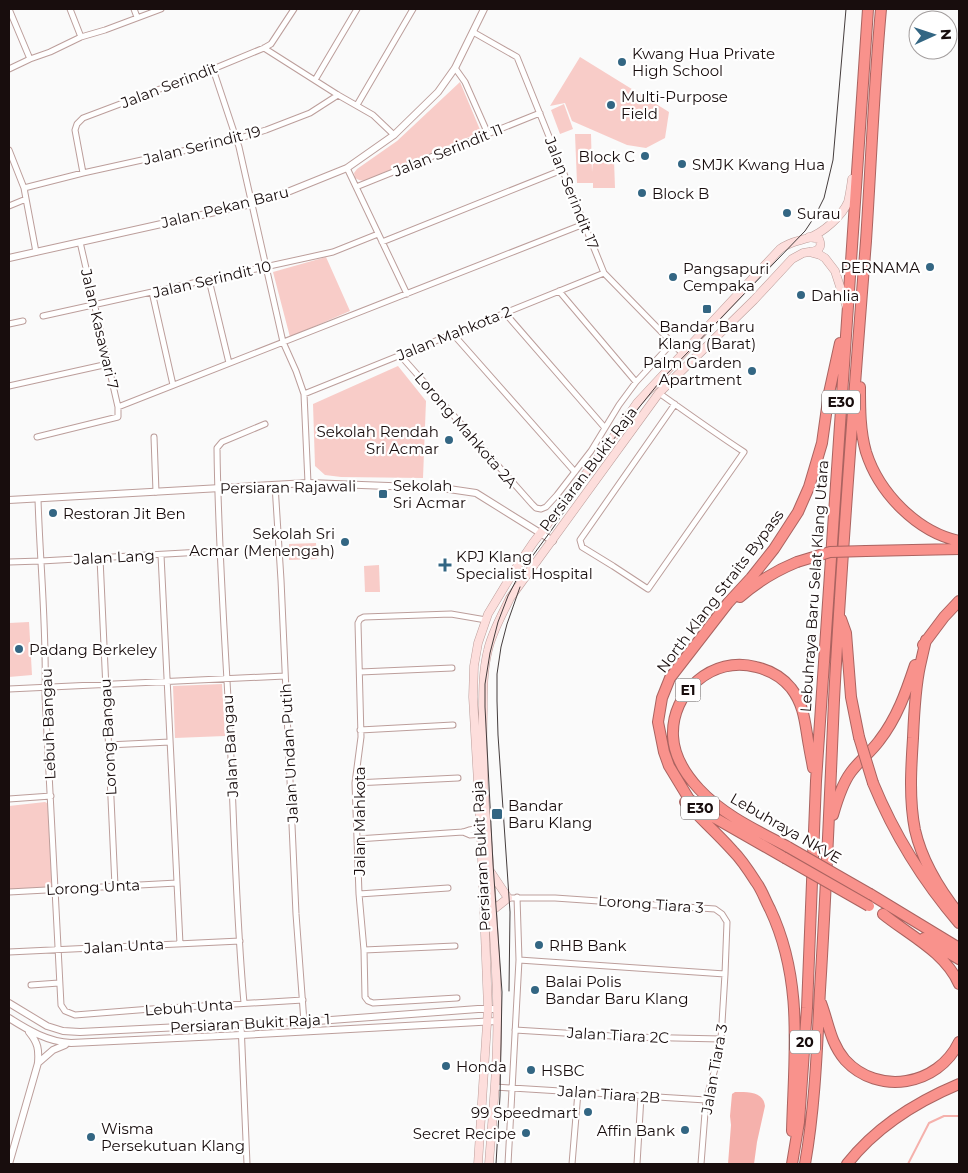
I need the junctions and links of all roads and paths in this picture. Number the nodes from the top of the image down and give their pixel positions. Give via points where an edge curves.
1 (9, 9) edge
2 (70, 9) edge
3 (134, 9) edge
4 (161, 9) edge
5 (294, 9) edge
6 (357, 9) edge
7 (413, 9) edge
8 (484, 9) edge
9 (868, 9) edge
10 (881, 9) edge
11 (137, 17) junction
12 (472, 32) junction
13 (81, 37) junction
14 (264, 48) junction
15 (30, 59) junction
16 (455, 68) junction
17 (213, 69) junction
18 (9, 70) edge
19 (314, 80) junction
20 (338, 94) junction
21 (357, 105) junction
22 (540, 113) junction
23 (861, 122) junction
24 (394, 134) junction
25 (488, 134) junction
26 (237, 139) junction
27 (9, 150) edge
28 (346, 168) junction
29 (562, 170) junction
30 (83, 173) junction
31 (356, 187) junction
32 (24, 188) junction
33 (26, 199) junction
34 (251, 204) junction
35 (9, 206) edge
36 (584, 224) junction
37 (378, 234) junction
38 (810, 238) junction
39 (80, 242) junction
40 (382, 242) junction
41 (36, 252) junction
42 (809, 252) junction
43 (9, 258) edge
44 (265, 267) junction
45 (604, 273) junction
46 (209, 280) junction
47 (559, 291) junction
48 (152, 292) junction
49 (407, 294) junction
50 (95, 305) junction
51 (847, 310) junction
52 (506, 313) junction
53 (44, 316) dead end
54 (23, 321) dead end
55 (9, 324) edge
56 (453, 334) junction
57 (283, 342) junction
58 (672, 343) junction
59 (857, 344) junction
60 (682, 353) junction
61 (400, 355) junction
62 (229, 363) junction
63 (108, 364) junction
64 (636, 382) junction
65 (173, 385) junction
66 (9, 386) edge
67 (659, 393) junction
68 (304, 394) junction
69 (675, 404) junction
70 (118, 407) junction
71 (265, 424) dead end
72 (605, 428) junction
73 (154, 436) dead end
74 (37, 437) dead end
75 (575, 472) junction
76 (308, 483) junction
77 (275, 485) junction
78 (217, 488) junction
79 (156, 492) junction
80 (38, 499) junction
81 (9, 500) edge
82 (540, 533) junction
83 (553, 541) junction
84 (959, 541) edge
85 (959, 549) edge
86 (220, 551) junction
87 (161, 555) junction
88 (100, 558) junction
89 (41, 561) junction
90 (9, 562) edge
91 (959, 601) edge
92 (840, 614) junction
93 (715, 619) junction
94 (486, 620) junction
95 (926, 640) junction
96 (452, 668) dead end
97 (360, 672) junction
98 (285, 676) junction
99 (226, 679) junction
100 (167, 682) junction
101 (106, 685) junction
102 (45, 688) junction
103 (9, 689) edge
104 (658, 722) junction
105 (453, 726) dead end
106 (360, 730) junction
107 (170, 742) junction
108 (108, 745) junction
109 (458, 778) dead end
110 (816, 781) junction
111 (356, 784) junction
112 (51, 796) junction
113 (9, 799) edge
114 (829, 829) junction
115 (481, 831) junction
116 (357, 839) junction
117 (489, 870) junction
118 (177, 883) junction
119 (115, 886) junction
120 (448, 888) dead end
121 (56, 889) junction
122 (9, 892) edge
123 (359, 894) junction
124 (513, 898) junction
125 (492, 910) junction
126 (883, 914) junction
127 (959, 914) edge
128 (810, 919) joint
129 (959, 923) edge
130 (240, 941) junction
131 (180, 944) junction
132 (455, 946) dead end
133 (959, 948) edge
134 (58, 949) junction
135 (364, 950) junction
136 (9, 952) edge
137 (959, 959) edge
138 (519, 960) junction
139 (725, 974) junction
140 (59, 983) junction
141 (959, 984) edge
142 (32, 985) dead end
143 (457, 998) dead end
144 (303, 1000) junction
145 (819, 1000) junction
146 (9, 1003) edge
147 (244, 1003) junction
148 (488, 1008) junction
149 (498, 1009) junction
150 (75, 1015) joint
151 (9, 1018) edge
152 (487, 1021) junction
153 (497, 1021) junction
154 (304, 1022) junction
155 (241, 1024) junction
156 (27, 1030) junction
157 (515, 1030) junction
158 (242, 1035) junction
159 (721, 1039) junction
160 (959, 1042) edge
161 (71, 1043) junction
162 (38, 1063) junction
163 (959, 1084) edge
164 (495, 1087) junction
165 (512, 1088) junction
166 (578, 1092) junction
167 (641, 1096) junction
168 (706, 1100) junction
169 (9, 1164) edge
170 (248, 1164) edge
171 (478, 1164) edge
172 (489, 1164) edge
173 (508, 1164) edge
174 (572, 1164) edge
175 (636, 1164) edge
176 (701, 1164) edge
177 (792, 1164) edge
178 (805, 1164) edge
179 (847, 1164) edge

1 - 15 street
2 - 13 street
3 - 11 street
4 - 11 street
5 - 14 street, Jalan Serindit via 271,44
6 - 19 street
7 - 21 street
8 - 12 street, Jalan Pekan Baru
9 - 23 highway, Lebuhraya Baru Selat Klang Utara / E30
10 - 59 highway, Lebuhraya Baru Selat Klang Utara / E30
11 - 13 street
12 - 16 street, Jalan Pekan Baru
12 - 22 street, Jalan Serindit 17 via 517,57
13 - 15 street
14 - 17 street, Jalan Serindit
14 - 19 street
15 - 18 street
16 - 24 street, Jalan Pekan Baru via 438,92
16 - 25 street via 465,82
17 - 26 street
17 - 30 street, Jalan Serindit via 83,118 75,130
19 - 20 street
20 - 21 street
20 - 26 street, Jalan Serindit 19 via 310,113
21 - 24 street
22 - 25 street, Jalan Serindit 11
22 - 29 street, Jalan Serindit 17
23 - 38 main road, Persiaran Bukit Raja via 848,201 825,229
23 - 51 highway, Lebuhraya Baru Selat Klang Utara / E30
24 - 28 street, Jalan Pekan Baru
25 - 31 street, Jalan Serindit 11
26 - 30 street, Jalan Serindit 19
26 - 34 street
27 - 32 street
28 - 31 street
28 - 34 street, Jalan Pekan Baru
29 - 36 street, Jalan Serindit 17
29 - 40 street
30 - 32 street, Jalan Serindit 19
31 - 37 street
32 - 33 street
33 - 35 street
33 - 41 street
34 - 39 street, Jalan Pekan Baru
34 - 44 street
36 - 45 street, Jalan Serindit 17
36 - 49 street
37 - 40 street
37 - 44 street, Jalan Serindit 10 via 333,252
38 - 42 main road via 819,240 821,246 817,251
38 - 60 main road, Persiaran Bukit Raja via 791,242 780,249
39 - 41 street, Jalan Pekan Baru
39 - 50 street, Jalan Kasawari 7
40 - 49 street
41 - 43 street, Jalan Pekan Baru
42 - 51 main road via 820,254 835,271
42 - 67 main road, Persiaran Bukit Raja via 792,259
44 - 46 street, Jalan Serindit 10
44 - 57 street
45 - 47 street, Jalan Mahkota 2
45 - 58 street, Jalan Serindit 17
46 - 48 street, Jalan Serindit 10
46 - 62 street
47 - 52 street, Jalan Mahkota 2
47 - 64 street
48 - 50 street, Jalan Serindit 10
48 - 65 street
49 - 57 street
50 - 53 street, Jalan Serindit 10
50 - 63 street, Jalan Kasawari 7
51 - 93 highway, North Klang Straits Bypass / E30 via 822,442 809,487 798,512 774,549
51 - 110 highway, Lebuhraya Baru Selat Klang Utara / E30
52 - 56 street, Jalan Mahkota 2
52 - 72 street
54 - 55 street
56 - 61 street, Jalan Mahkota 2
56 - 75 street
57 - 62 street
57 - 68 street
58 - 60 street, Jalan Serindit 17
58 - 64 street
59 - 84 highway via 861,425 873,470 897,505 909,516 934,533
59 - 92 highway, Lebuhraya Baru Selat Klang Utara / E30
60 - 82 main road, Persiaran Bukit Raja via 637,403
61 - 68 street, Jalan Mahkota 2
61 - 75 street, Lorong Mahkota 2A via 536,508 546,507
62 - 65 street
63 - 66 street
63 - 70 street, Jalan Kasawari 7
64 - 72 street
65 - 70 street
67 - 69 street
67 - 83 main road, Persiaran Bukit Raja
68 - 76 street
69 - 69 street via 580,540 582,547 648,589 744,452
70 - 74 street, Jalan Kasawari 7 via 118,417
71 - 78 street, Jalan Bangau via 222,442 217,448
72 - 75 street
73 - 79 street
76 - 77 street, Persiaran Rajawali
76 - 82 street, Persiaran Rajawali via 442,488 476,493
77 - 78 street, Persiaran Rajawali
77 - 98 street, Jalan Undan Putih
78 - 79 street, Persiaran Rajawali
78 - 86 street, Jalan Bangau
79 - 80 street, Persiaran Rajawali
80 - 81 street, Persiaran Rajawali
80 - 89 street, Lebuh Bangau
82 - 83 street, Persiaran Rajawali
82 - 94 main road, Persiaran Bukit Raja
83 - 117 main road, Persiaran Bukit Raja via 510,598 494,629 488,650 482,738
85 - 93 highway, bridge via 830,552 781,568 762,579
86 - 87 street, Jalan Lang
86 - 99 street, Jalan Bangau
87 - 88 street, Jalan Lang
87 - 100 street
88 - 89 street, Jalan Lang
88 - 101 street, Lorong Bangau
89 - 90 street, Jalan Lang
89 - 102 street, Lebuh Bangau
91 - 95 highway
92 - 114 highway, Lebuhraya Baru Selat Klang Utara / E30
92 - 129 highway, bridge via 846,633 851,698 873,783 921,874
93 - 104 highway, North Klang Straits Bypass / E30 via 670,678
94 - 97 street, Jalan Mahkota via 451,614 364,617 358,623
94 - 115 main road, Persiaran Bukit Raja via 474,666 473,697
95 - 114 highway via 893,721 879,742 851,772
95 - 127 highway via 916,690 911,805 924,857
96 - 97 street
97 - 106 street, Jalan Mahkota
98 - 99 street
98 - 144 street, Jalan Undan Putih
99 - 100 street
99 - 130 street, Jalan Bangau
100 - 101 street
100 - 107 street
101 - 102 street
101 - 108 street, Lorong Bangau
102 - 103 street
102 - 112 street, Lebuh Bangau
104 - 126 highway, North Klang Straits Bypass / E30, bridge via 669,766 690,799 708,814
104 - 177 highway via 658,748 672,786 735,853 757,884 778,927 786,953 795,1010
105 - 106 street
106 - 111 street, Jalan Mahkota
107 - 108 street
107 - 118 street
108 - 119 street, Lorong Bangau
109 - 111 street
110 - 128 highway, Lebuhraya Baru Selat Klang Utara / E30
110 - 133 highway, Lebuhraya NKVE / E1, bridge via 805,717 791,688 773,673 741,664 730,665 706,673 689,689 679,705 673,736 686,772 709,799
111 - 116 street, Jalan Mahkota
112 - 113 street
112 - 121 street, Lebuh Bangau
114 - 145 highway, Lebuhraya Baru Selat Klang Utara / E30
115 - 116 street via 470,835 464,832
115 - 148 main road, Persiaran Bukit Raja
116 - 123 street, Jalan Mahkota
117 - 124 main road
117 - 125 main road, Persiaran Bukit Raja
118 - 119 street, Lorong Unta
118 - 131 street
119 - 121 street, Lorong Unta
120 - 123 street
121 - 122 street, Lorong Unta
121 - 134 street, Lebuh Bangau
123 - 135 street, Jalan Mahkota
124 - 125 main road
124 - 138 street
124 - 139 street, Lorong Tiara 3 via 715,909 727,922
125 - 149 main road, Persiaran Bukit Raja
126 - 137 highway, E30
126 - 141 highway via 945,963
128 - 177 highway, Lebuhraya Baru Selat Klang Utara / 20 via 799,1122
130 - 131 street, Jalan Unta
130 - 147 street, Jalan Bangau
131 - 134 street, Jalan Unta
132 - 135 street
134 - 136 street, Jalan Unta
134 - 140 street, Lebuh Bangau
135 - 143 street, Jalan Mahkota via 365,998 368,1001
138 - 139 street
138 - 157 street
139 - 159 street, Jalan Tiara 3
140 - 142 street
140 - 150 street, Lebuh Bangau via 61,1005 65,1011
144 - 147 street, Lebuh Unta
144 - 154 street, Jalan Undan Putih
145 - 160 highway via 840,1053 860,1072 879,1080 900,1082 923,1078 945,1063
145 - 178 highway, Lebuhraya Baru Selat Klang Utara / 20 via 811,1128
146 - 155 street, Persiaran Bukit Raja 1 via 47,1026 63,1031
147 - 150 street, Lebuh Unta
148 - 149 street, Persiaran Bukit Raja 1
148 - 152 main road, Persiaran Bukit Raja
148 - 154 street, Persiaran Bukit Raja 1
149 - 153 main road, Persiaran Bukit Raja
151 - 156 street, Persiaran Bukit Raja 1
152 - 153 street, Persiaran Bukit Raja 1
152 - 158 street, Persiaran Bukit Raja 1
152 - 171 main road, Persiaran Bukit Raja
153 - 164 main road, Persiaran Bukit Raja
154 - 155 street, Persiaran Bukit Raja 1
155 - 158 street
156 - 161 street, Persiaran Bukit Raja 1 via 53,1041
156 - 162 street via 38,1048
157 - 159 street, Jalan Tiara 2C
157 - 165 street
158 - 161 street, Persiaran Bukit Raja 1
158 - 170 street
159 - 168 street, Jalan Tiara 3
161 - 162 street via 53,1050
162 - 169 street
163 - 179 highway via 931,1096 896,1118 874,1135
164 - 165 street, Jalan Tiara 2B
164 - 172 main road, Persiaran Bukit Raja
165 - 166 street, Jalan Tiara 2B
165 - 173 street
166 - 167 street, Jalan Tiara 2B
166 - 174 street
167 - 168 street, Jalan Tiara 2B
167 - 175 street
168 - 176 street, Jalan Tiara 3

